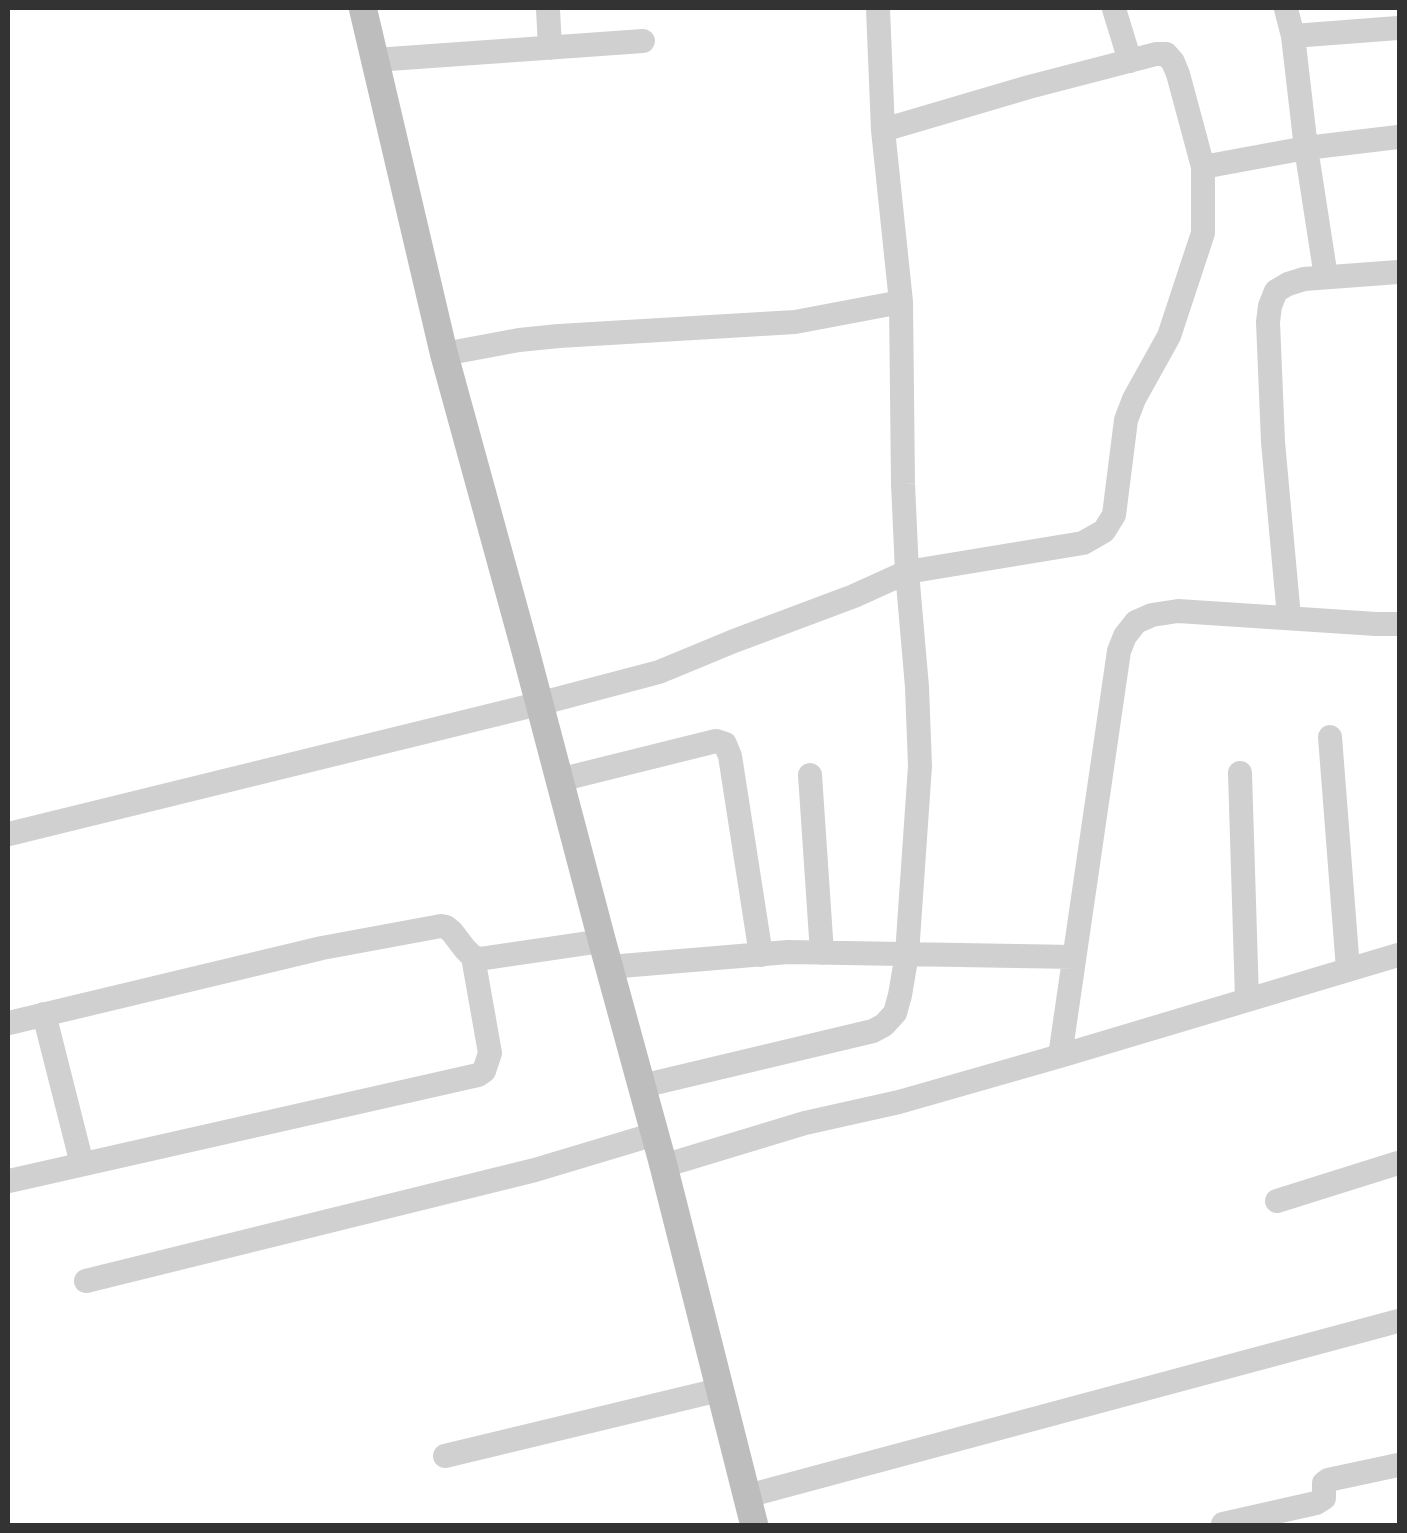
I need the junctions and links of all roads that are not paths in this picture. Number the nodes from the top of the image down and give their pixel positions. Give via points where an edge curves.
1 (363, 9) edge
2 (548, 9) edge
3 (878, 9) edge
4 (1114, 9) edge
5 (1286, 9) edge
6 (1398, 28) edge
7 (1293, 36) junction
8 (643, 41) dead end
9 (550, 48) junction
10 (375, 60) junction
11 (1130, 61) junction
12 (883, 130) junction
13 (1398, 137) edge
14 (1306, 148) junction
15 (1203, 166) junction
16 (1398, 272) edge
17 (1326, 277) junction
18 (901, 302) junction
19 (444, 354) junction
20 (907, 572) junction
21 (1289, 618) junction
22 (1398, 624) edge
23 (538, 704) junction
24 (1330, 737) dead end
25 (1240, 774) dead end
26 (810, 775) dead end
27 (559, 780) junction
28 (9, 834) edge
29 (822, 953) junction
30 (605, 954) junction
31 (907, 954) junction
32 (760, 955) junction
33 (1398, 955) edge
34 (473, 957) junction
35 (1074, 957) junction
36 (1348, 969) junction
37 (1247, 999) junction
38 (44, 1014) junction
39 (9, 1023) edge
40 (1060, 1056) junction
41 (642, 1086) junction
42 (655, 1134) junction
43 (1398, 1163) edge
44 (82, 1164) junction
45 (664, 1166) junction
46 (9, 1181) edge
47 (1277, 1201) dead end
48 (86, 1281) dead end
49 (1398, 1321) edge
50 (719, 1390) junction
51 (445, 1456) dead end
52 (1398, 1465) edge
53 (747, 1496) junction
54 (754, 1524) edge
55 (1223, 1524) edge

1 - 10 street
2 - 9 street
3 - 12 street
4 - 11 street
5 - 7 street
6 - 7 street
7 - 14 street
8 - 9 street
9 - 10 street
10 - 19 street
11 - 12 street via 1029,86
11 - 15 street via 1156,54 1166,54 1170,58 1178,74
12 - 18 street
13 - 14 street
14 - 15 street
14 - 17 street
15 - 20 street via 1203,233 1169,336 1126,420 1114,515 1110,523 1096,537 1084,543
16 - 17 street
17 - 21 street via 1304,279 1276,291 1268,322 1273,442
18 - 19 street via 795,322 559,336
18 - 20 street
19 - 23 street
20 - 23 street via 659,672
20 - 31 street via 920,766
21 - 22 street
21 - 35 street via 1178,611 1152,615 1136,622 1125,636 1119,651
23 - 27 street
23 - 28 street
24 - 36 street
25 - 37 street
26 - 29 street
27 - 30 street
27 - 32 street via 716,741 725,744 730,756
29 - 31 street
29 - 32 street
30 - 32 street
30 - 34 street
30 - 41 street
31 - 35 street
31 - 41 street via 895,1013 873,1032
33 - 36 street
34 - 38 street via 452,932 441,926 322,948
34 - 44 street via 490,1053 484,1071 478,1076
35 - 40 street
36 - 37 street
37 - 40 street
38 - 39 street
38 - 44 street
40 - 45 street via 899,1102 805,1123
41 - 42 street
42 - 45 street
42 - 48 street via 535,1170
43 - 47 street
44 - 46 street
45 - 50 street
49 - 53 street
50 - 51 street
50 - 53 street
52 - 55 street via 1328,1480 1324,1483 1324,1498 1316,1503
53 - 54 street

